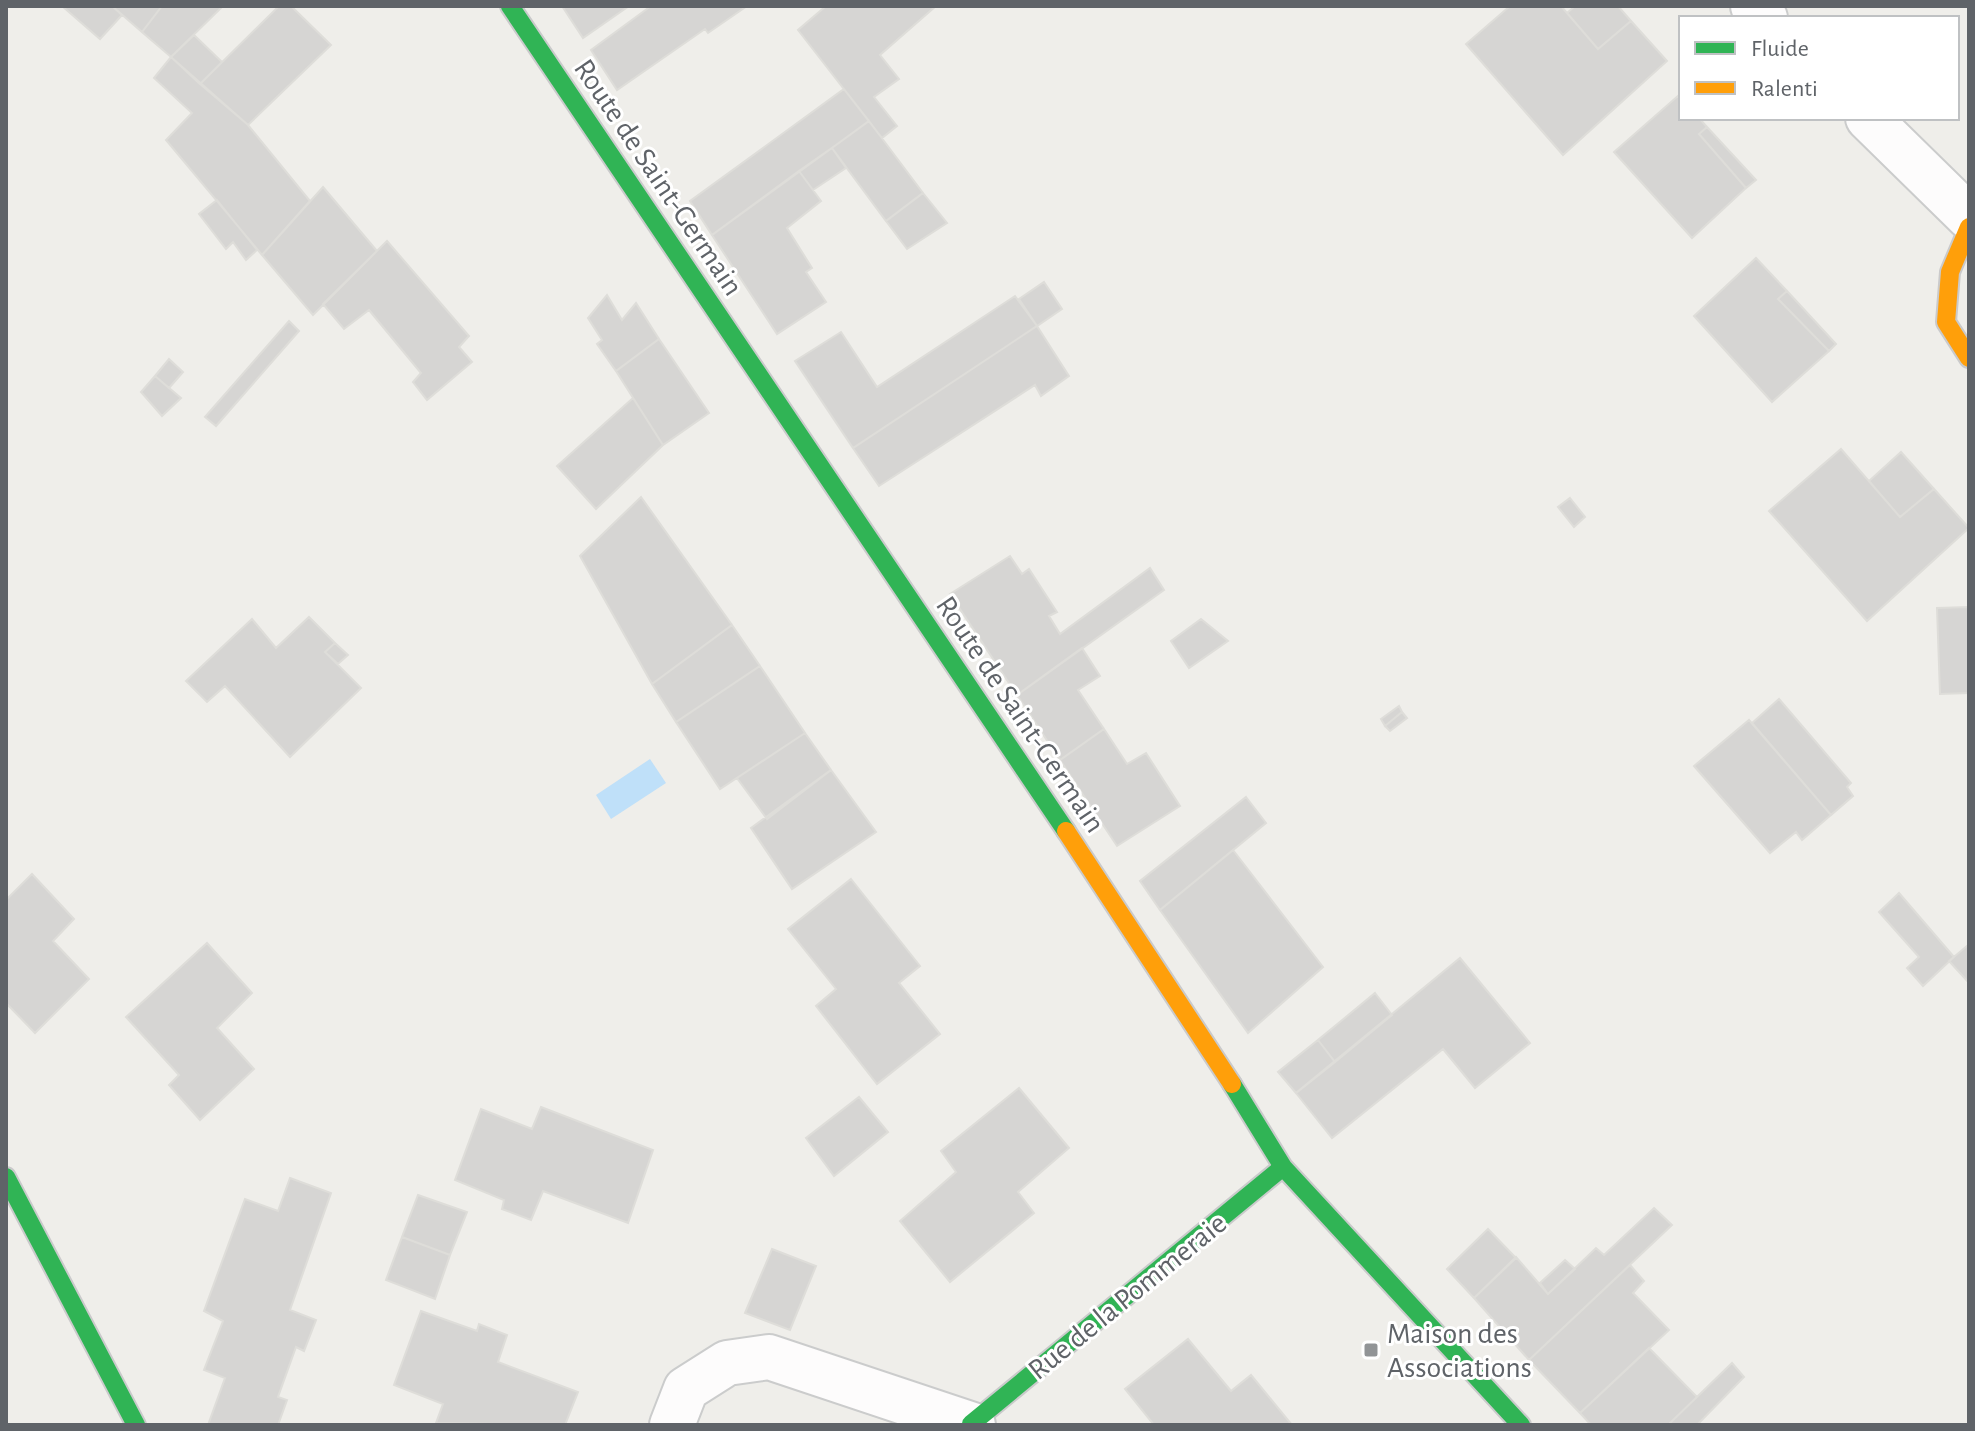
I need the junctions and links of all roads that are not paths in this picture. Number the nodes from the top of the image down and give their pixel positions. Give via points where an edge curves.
1 (510, 6) edge
2 (1870, 120) edge
3 (1969, 217) edge
4 (1969, 227) edge
5 (1969, 358) edge
6 (1283, 1167) junction
7 (6, 1177) edge
8 (972, 1424) edge
9 (136, 1425) edge
10 (672, 1425) edge
11 (1521, 1425) edge

1 - 6 street, Route de Saint-Germain via 1181,1002
2 - 3 street
4 - 5 street via 1950,272 1946,322
6 - 8 street, Rue de la Pommeraie
6 - 11 street, Route de Saint-Germain
7 - 9 street
8 - 10 street, Rue de la Pommeraie via 769,1357 727,1363 686,1389

